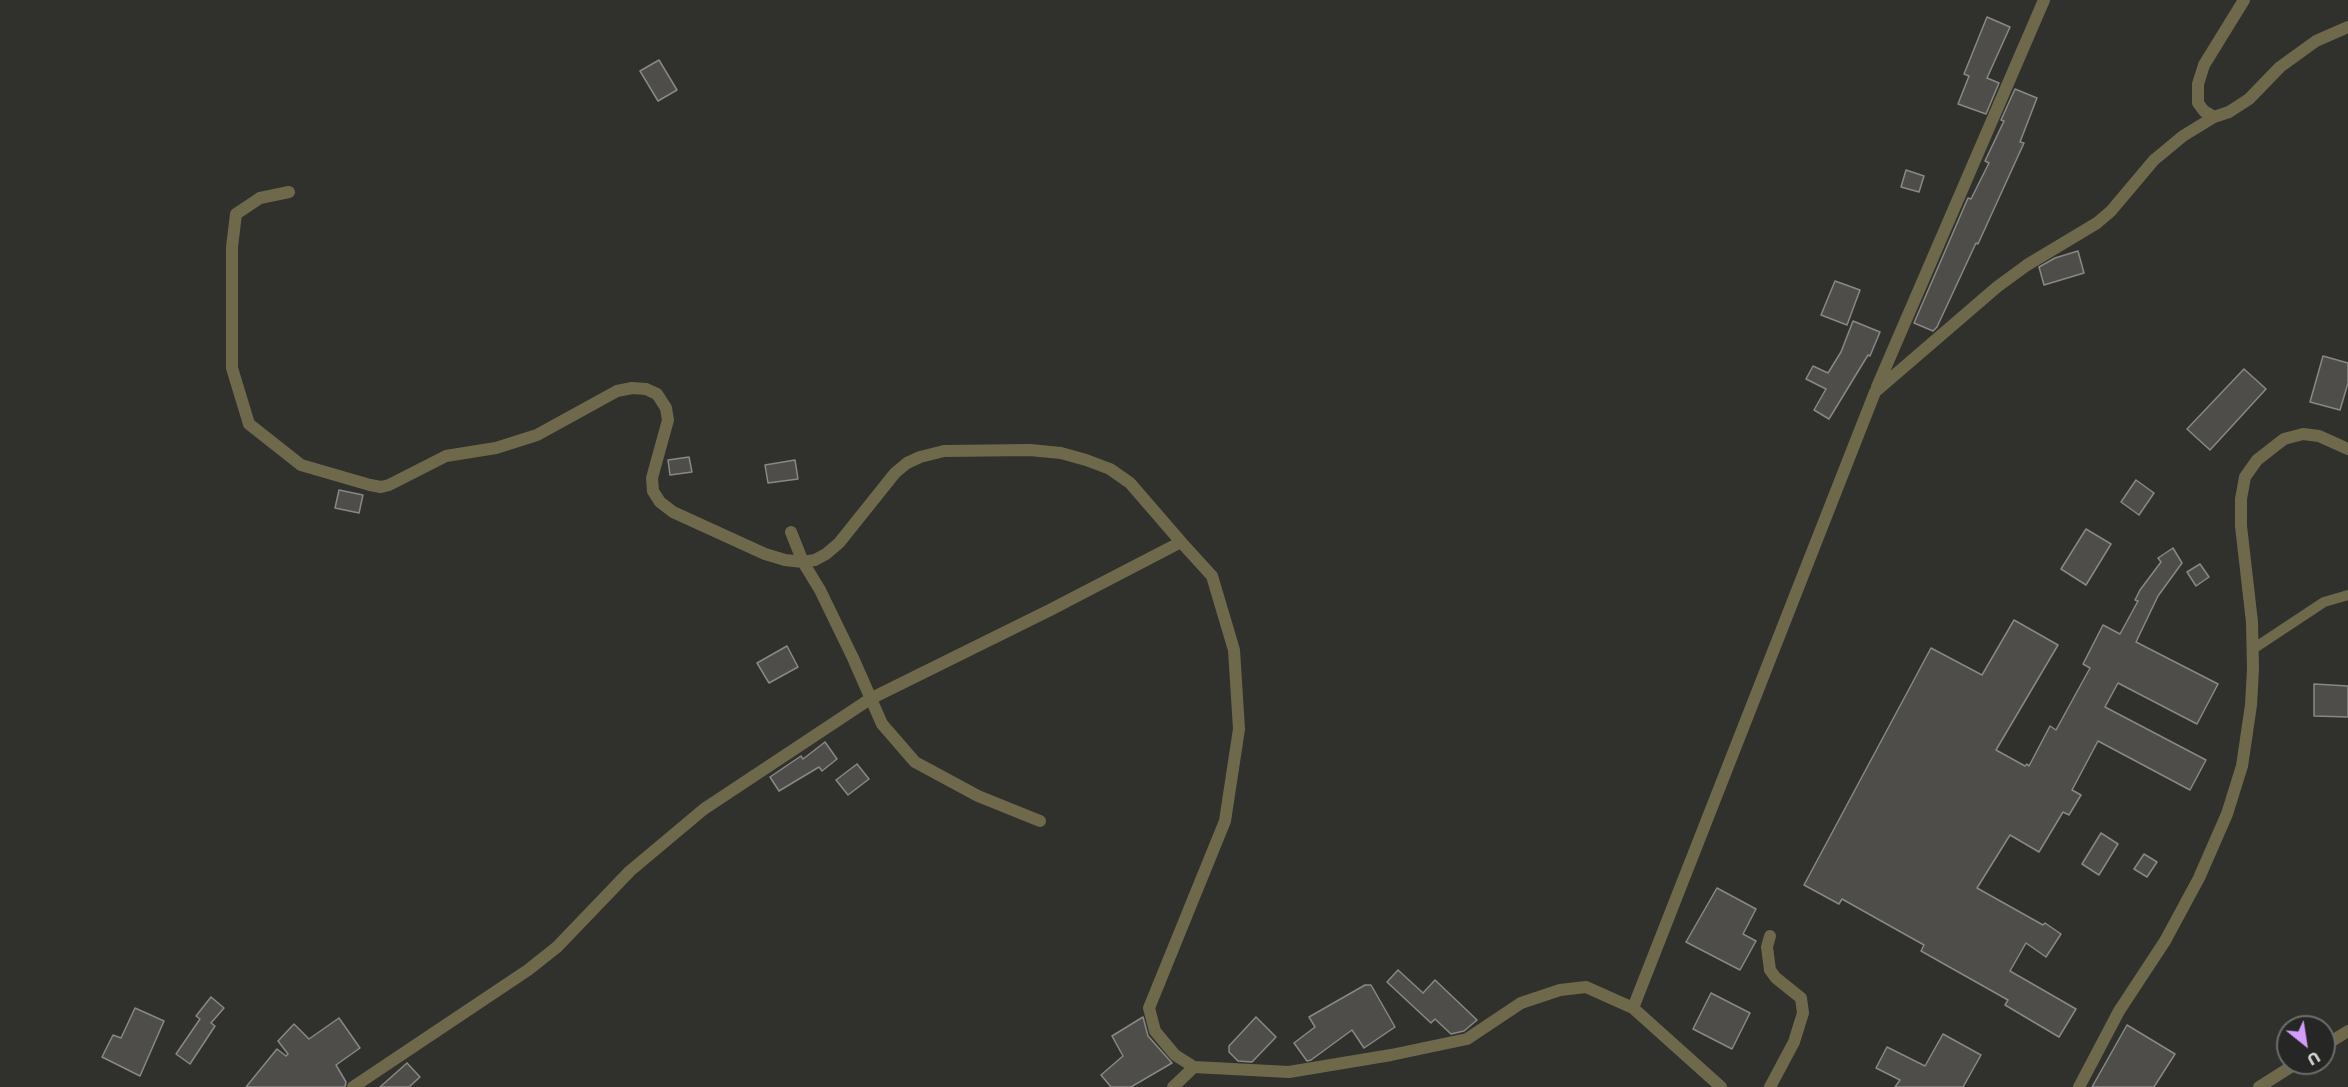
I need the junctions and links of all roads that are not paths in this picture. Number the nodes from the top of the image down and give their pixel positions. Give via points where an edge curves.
1 (2044, 0) edge
2 (2244, 0) edge
3 (2348, 27) edge
4 (2214, 117) junction
5 (289, 192) dead end
6 (1875, 392) junction
7 (2348, 449) edge
8 (791, 532) dead end
9 (1181, 542) junction
10 (803, 562) junction
11 (2348, 595) edge
12 (2253, 649) junction
13 (870, 699) junction
14 (1040, 821) dead end
15 (1770, 936) dead end
16 (1633, 1008) junction
17 (1194, 1067) junction
18 (2278, 1075) edge
19 (353, 1087) edge
20 (1173, 1087) edge
21 (1721, 1087) edge
22 (1770, 1087) edge
23 (2079, 1087) edge
24 (2259, 1087) edge

1 - 6 street
2 - 4 street via 2204,65 2198,84 2198,103
3 - 4 street via 2316,41 2280,67 2249,99
4 - 6 street via 2161,154 2097,223 1997,287
5 - 10 street via 260,198 236,214 232,247 232,368 249,424 300,465 381,487 446,456 496,448 537,435 617,391 646,389 657,394 669,420 652,478 653,491 660,502 673,512 765,554
6 - 16 street
7 - 12 street via 2319,436 2303,434 2284,439 2256,459 2245,477 2241,526
8 - 10 street
9 - 10 street via 1130,483 1086,460 1030,450 944,451 907,463 839,543 815,560
9 - 13 street
9 - 17 street via 1212,576 1234,650 1239,729 1225,821 1149,1008 1155,1031 1175,1055
10 - 13 street
11 - 12 lane via 2324,602
12 - 23 street via 2250,715 2227,814 2165,941 2119,1011
13 - 14 street via 882,724 915,762 978,796
13 - 19 street via 704,809 630,871 557,947 528,970
15 - 22 street via 1770,970 1801,998 1803,1012 1794,1042
16 - 17 street via 1586,987 1560,990 1521,1003 1467,1039 1402,1053 1289,1072
16 - 21 street
17 - 20 street
18 - 24 street

